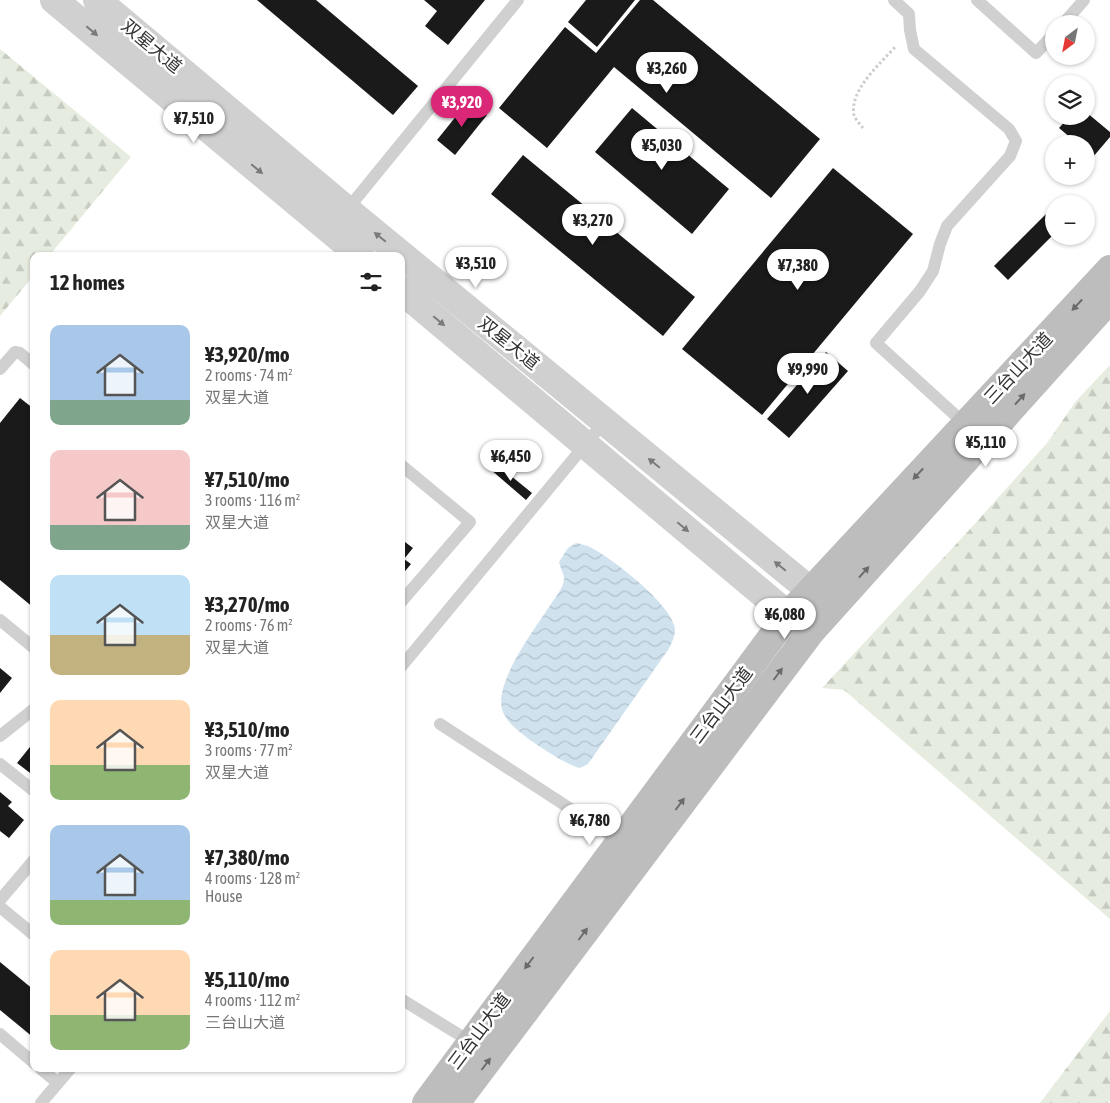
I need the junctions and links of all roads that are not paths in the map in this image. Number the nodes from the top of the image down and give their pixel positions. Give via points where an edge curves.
1 (54, 0) edge
2 (97, 0) edge
3 (518, 0) edge
4 (894, 0) edge
5 (978, 0) edge
6 (1084, 0) edge
7 (1070, 15) edge
8 (1045, 44) edge
9 (339, 220) junction
10 (359, 252) edge
11 (381, 252) edge
12 (1110, 269) edge
13 (405, 270) edge
14 (405, 293) edge
15 (1110, 299) edge
16 (30, 361) edge
17 (0, 368) edge
18 (604, 422) junction
19 (965, 424) junction
20 (585, 445) junction
21 (405, 468) edge
22 (809, 590) junction
23 (405, 597) edge
24 (831, 608) junction
25 (788, 615) junction
26 (0, 620) edge
27 (810, 633) junction
28 (30, 645) edge
29 (405, 663) edge
30 (30, 711) edge
31 (440, 724) dead end
32 (0, 736) edge
33 (0, 764) edge
34 (30, 788) edge
35 (620, 841) junction
36 (30, 865) edge
37 (0, 900) edge
38 (0, 907) edge
39 (30, 931) edge
40 (405, 1001) edge
41 (0, 1034) edge
42 (471, 1042) junction
43 (30, 1060) edge
44 (45, 1072) edge
45 (67, 1072) edge
46 (58, 1083) junction
47 (41, 1103) edge
48 (426, 1103) edge
49 (456, 1103) edge

1 -> 9 street, 双星大道
2 - 9 street, 双星大道
3 - 9 lane
4 - 19 lane via 909,14 914,49 1009,128 1016,141 1010,156 947,226 933,271 876,343
5 - 8 lane via 1036,53
6 - 7 lane
9 - 10 street, 双星大道
11 -> 9 street, 双星大道
12 -> 19 main road, 三台山大道
18 -> 13 street, 双星大道
14 -> 20 street, 双星大道
24 -> 15 main road, 三台山大道
16 - 17 lane via 15,352
18 - 20 lane
22 -> 18 street, 双星大道
19 -> 22 main road, 三台山大道
20 -> 25 street, 双星大道
20 - 29 lane
21 - 23 lane via 470,522
22 - 24 street, 双星大道
22 - 25 main road, 三台山大道
24 - 27 main road, 三台山大道
25 - 27 street, 双星大道
25 - 35 main road, 三台山大道
26 - 28 lane
49 -> 27 main road, 三台山大道
30 - 32 lane
31 - 35 lane
33 - 34 lane
35 -> 42 main road, 三台山大道
36 - 37 lane
38 - 39 lane
40 - 42 lane
41 - 43 lane
42 - 48 main road, 三台山大道
44 - 46 lane
45 - 46 lane
46 - 47 lane

